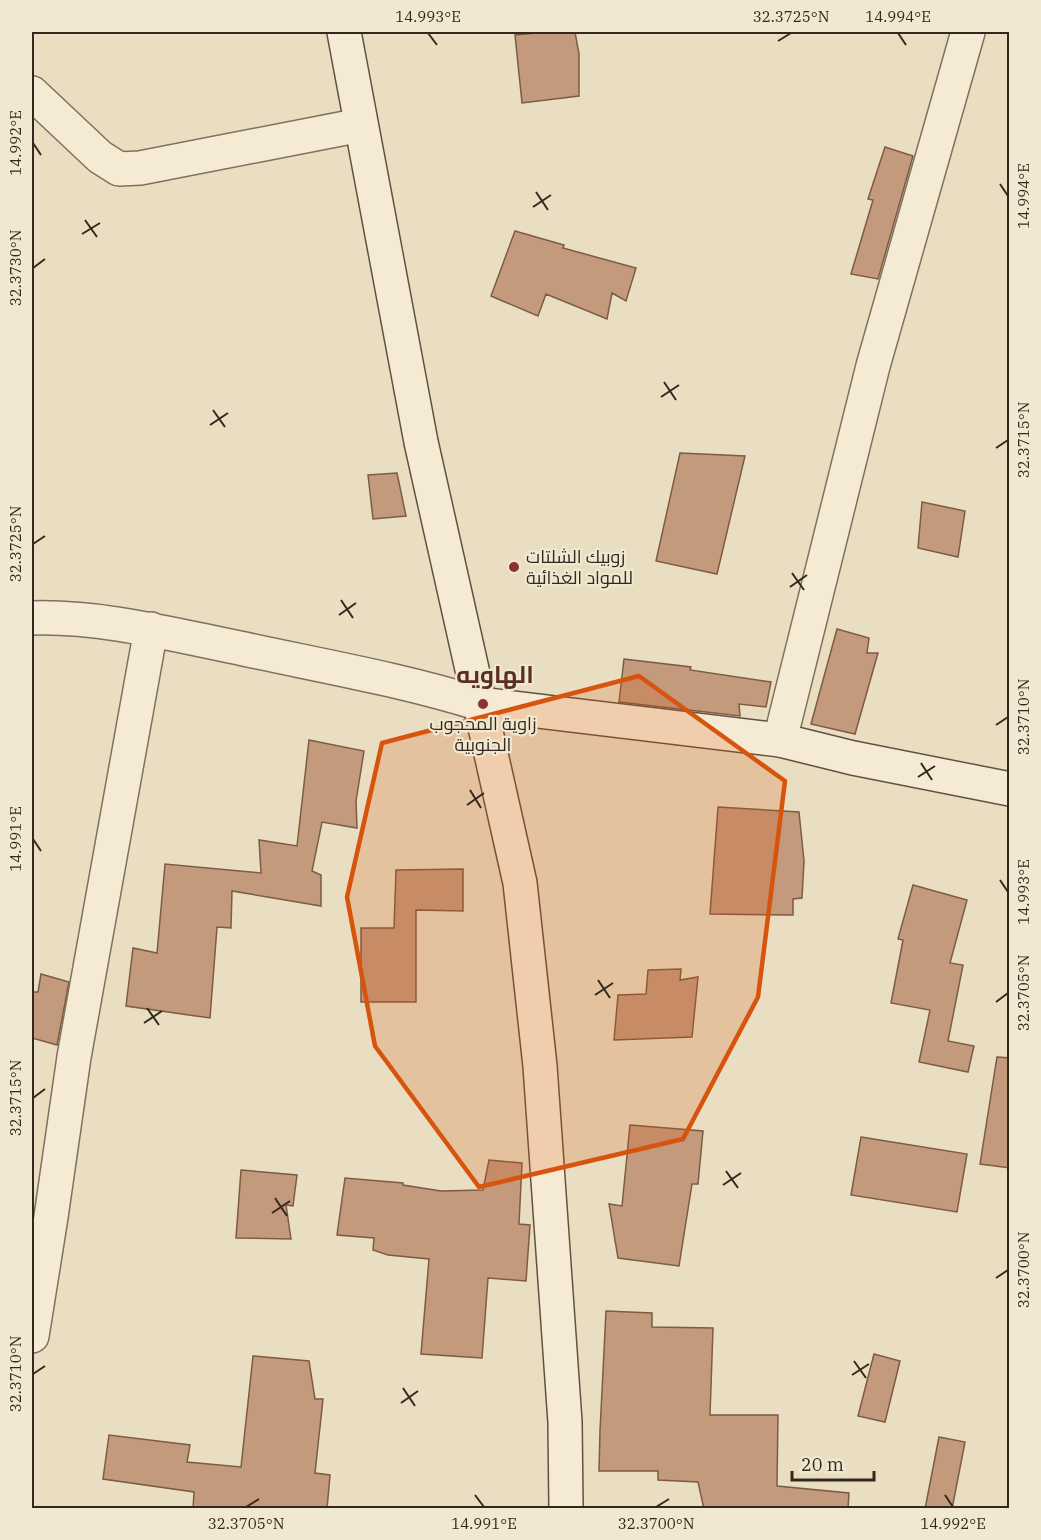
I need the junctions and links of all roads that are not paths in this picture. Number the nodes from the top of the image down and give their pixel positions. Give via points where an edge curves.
1 (344, 32) edge
2 (968, 32) edge
3 (32, 93) edge
4 (361, 125) junction
5 (32, 618) edge
6 (151, 629) junction
7 (480, 704) junction
8 (780, 740) junction
9 (1010, 789) edge
10 (32, 1336) edge
11 (566, 1509) edge

1 - 4 street
2 - 8 street via 873,366
3 - 4 street via 100,157 119,169
4 - 7 street via 421,442
5 - 6 street via 75,618
6 - 7 street via 431,689
6 - 10 street via 74,1057
7 - 8 street
7 - 11 street via 520,883 536,1031 566,1422
8 - 9 street

